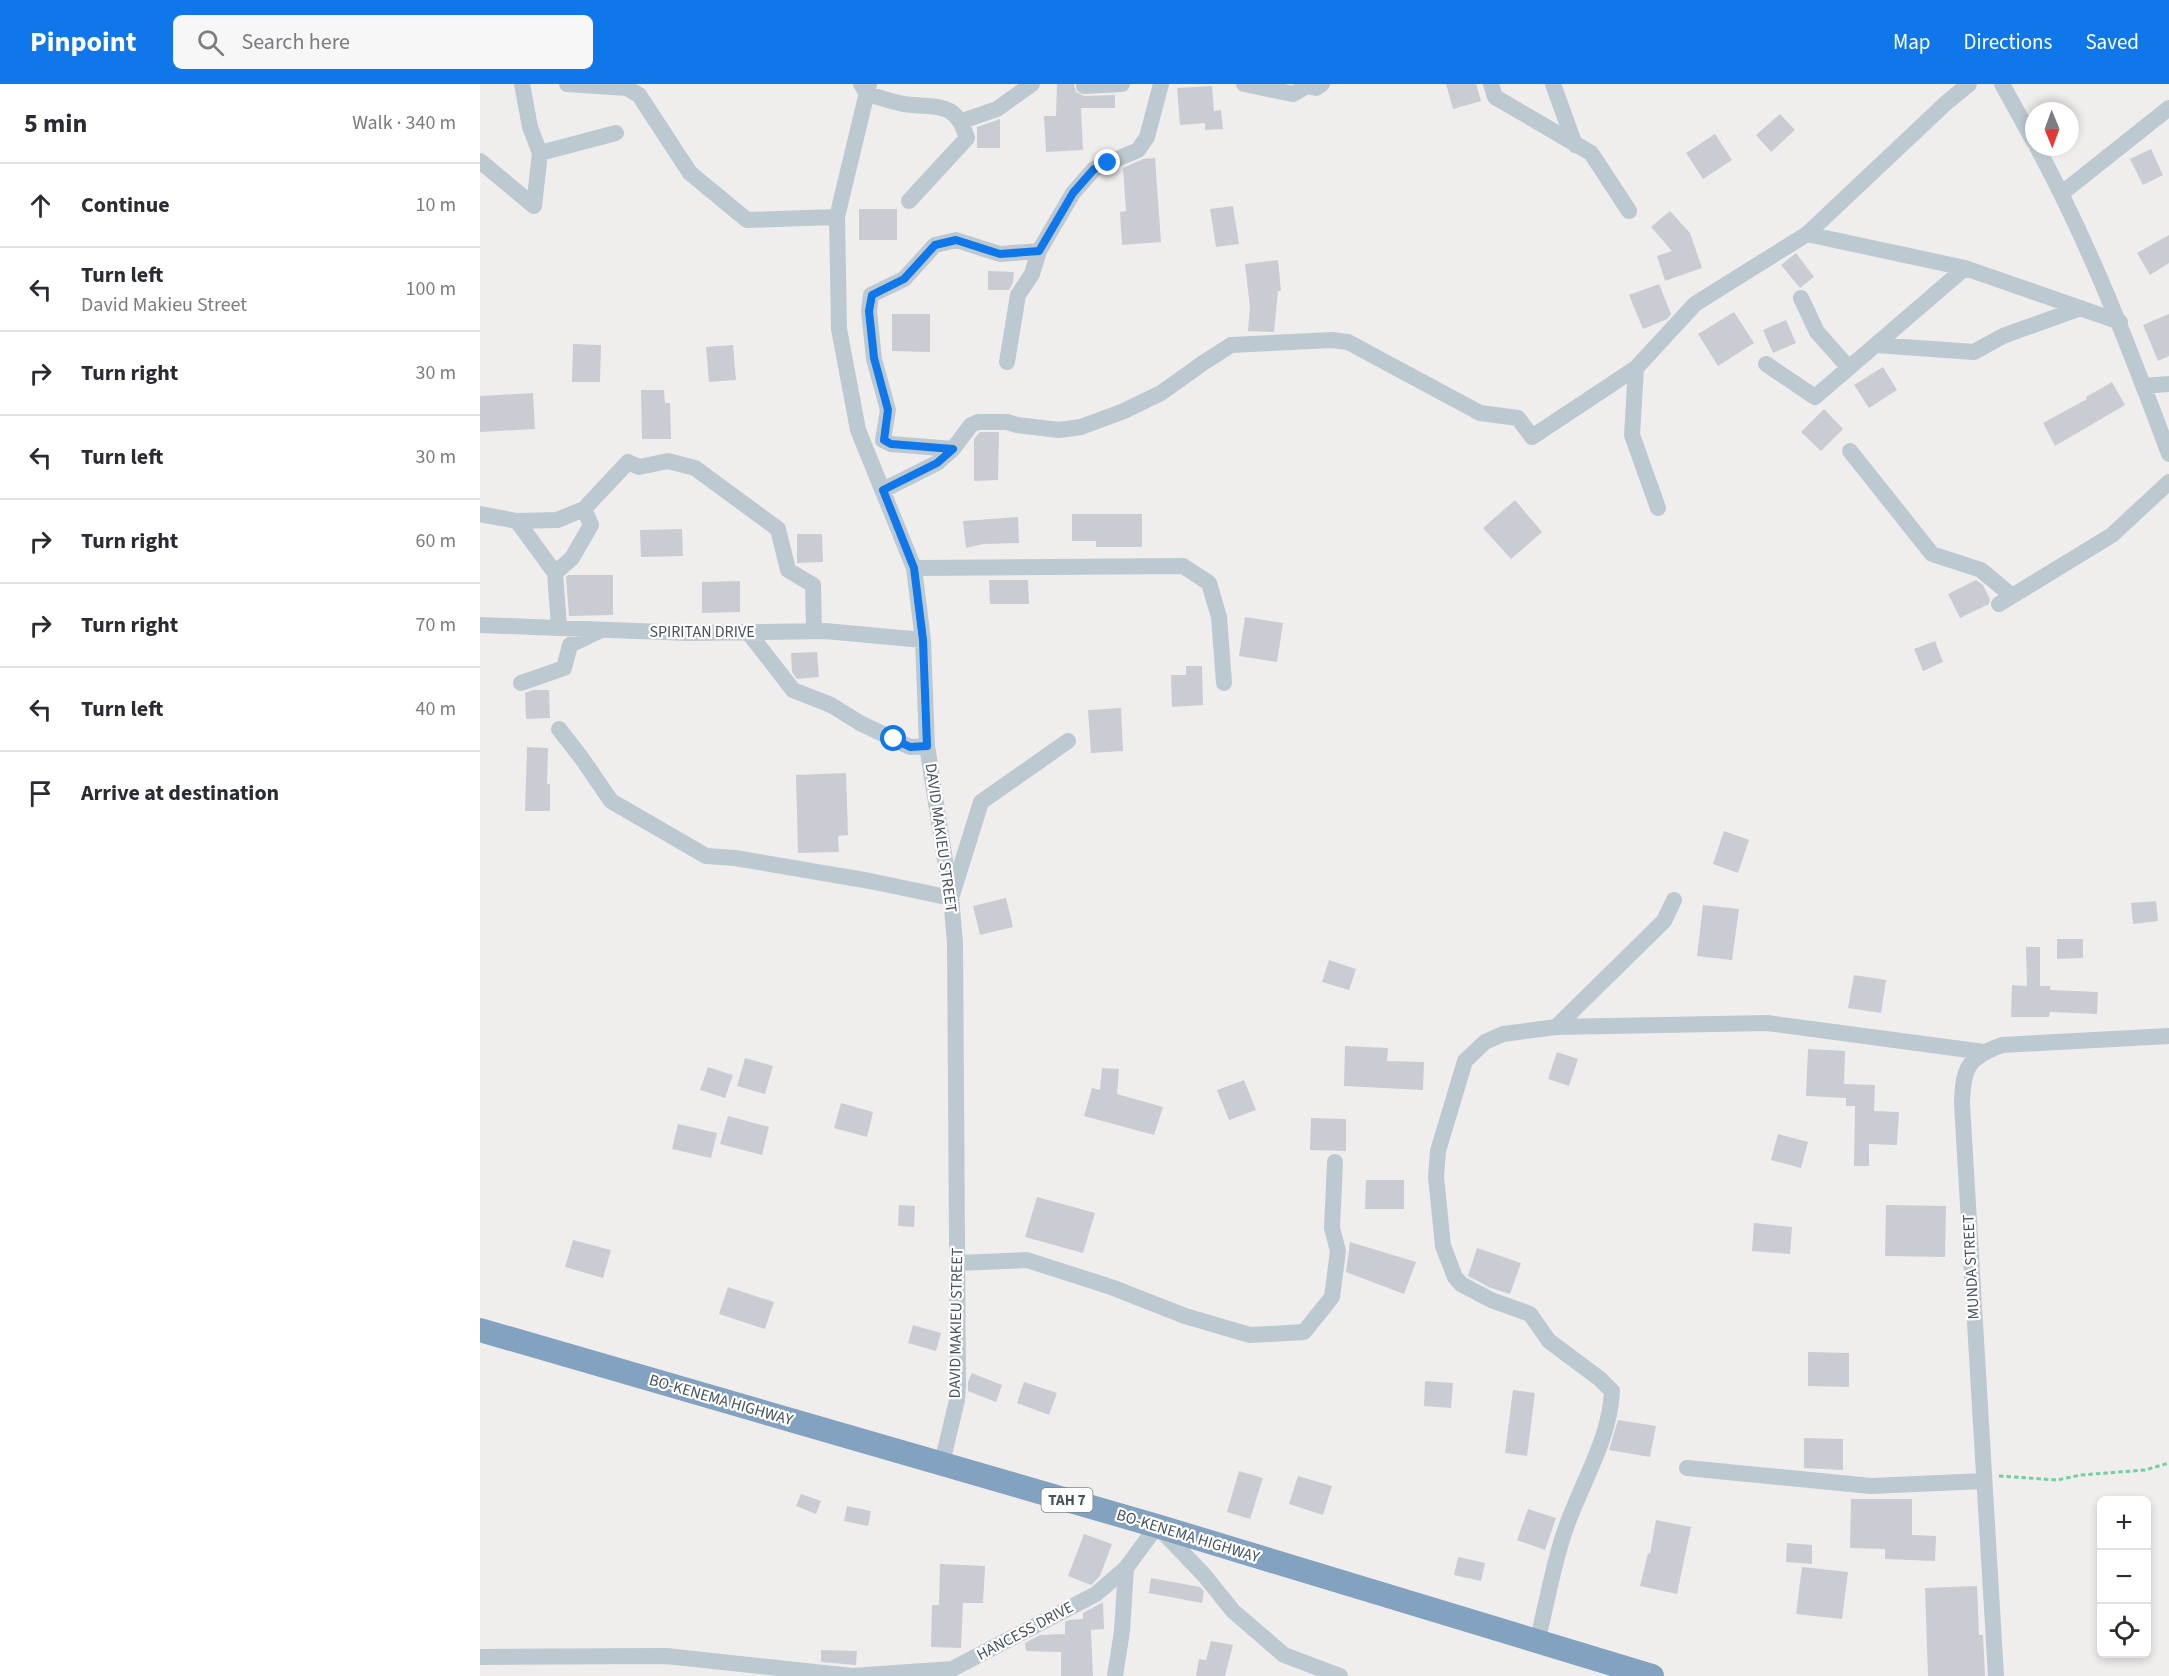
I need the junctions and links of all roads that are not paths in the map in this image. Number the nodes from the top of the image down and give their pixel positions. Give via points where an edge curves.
1 (522, 84) edge
2 (567, 84) edge
3 (1032, 84) edge
4 (1122, 84) edge
5 (1161, 84) edge
6 (1244, 84) edge
7 (1322, 84) edge
8 (1491, 84) edge
9 (1553, 84) edge
10 (1969, 84) edge
11 (2002, 84) edge
12 (1084, 86) dead end
13 (866, 87) edge
14 (2169, 108) edge
15 (962, 121) junction
16 (2025, 126) edge
17 (616, 133) dead end
18 (1575, 145) junction
19 (540, 153) junction
20 (2042, 156) edge
21 (480, 161) edge
22 (2062, 193) junction
23 (909, 201) dead end
24 (1629, 211) dead end
25 (837, 217) junction
26 (1807, 234) junction
27 (1039, 251) junction
28 (1965, 268) junction
29 (1800, 298) dead end
30 (2081, 308) junction
31 (2120, 322) junction
32 (1876, 345) junction
33 (1007, 362) dead end
34 (1766, 364) dead end
35 (1636, 368) junction
36 (1849, 368) junction
37 (2169, 384) edge
38 (2144, 386) junction
39 (2164, 428) edge
40 (953, 449) junction
41 (1850, 451) dead end
42 (2169, 454) edge
43 (2169, 482) edge
44 (883, 490) junction
45 (1658, 508) dead end
46 (480, 514) edge
47 (587, 515) junction
48 (517, 521) junction
49 (914, 568) junction
50 (555, 573) junction
51 (480, 625) edge
52 (559, 627) junction
53 (600, 630) junction
54 (814, 631) junction
55 (748, 632) junction
56 (923, 640) junction
57 (521, 683) dead end
58 (1224, 683) dead end
59 (559, 729) dead end
60 (1068, 741) dead end
61 (927, 746) junction
62 (951, 898) junction
63 (1674, 900) dead end
64 (1556, 1027) junction
65 (2169, 1036) edge
66 (1984, 1052) junction
67 (1335, 1162) dead end
68 (957, 1263) junction
69 (480, 1330) edge
70 (942, 1463) junction
71 (1687, 1468) dead end
72 (1983, 1478) junction
73 (1157, 1526) junction
74 (1126, 1568) junction
75 (1537, 1642) junction
76 (480, 1657) edge
77 (1116, 1676) edge
78 (1340, 1676) edge
79 (1652, 1676) edge
80 (1996, 1676) edge

1 - 19 street via 530,127
2 - 25 street via 627,88 639,95 690,172 747,220
3 - 15 street via 998,109
4 - 12 street
5 - 27 street via 1147,137 1138,150 1094,169 1073,193
6 - 7 street via 1293,94
8 - 18 street via 1495,97
9 - 18 street
10 - 26 street
11 - 16 street
13 - 15 street via 903,104 945,107
13 - 25 street, DAVID MAKIEU STREET
14 - 22 street
15 - 23 street via 967,138
17 - 19 street
18 - 24 street via 1591,153
19 - 21 street via 534,206
20 - 22 street
22 - 31 street
25 - 44 street, DAVID MAKIEU STREET via 839,329 858,430
26 - 28 street
26 - 35 street via 1695,304
27 - 33 street via 1032,274 1018,295
27 - 40 street via 1000,254 956,240 935,245 904,279 872,295 869,311 874,358 888,410 884,440 891,444
28 - 30 street
28 - 32 street
29 - 36 street via 1817,332
30 - 31 street
30 - 32 street via 2003,336 1974,352
31 - 38 street
32 - 36 street
34 - 36 street via 1815,397
35 - 40 street via 1532,437 1518,418 1480,413 1348,342 1231,345 1161,393 1082,427 1059,430 978,422 971,425
35 - 45 street via 1632,435
37 - 38 street
38 - 39 street
39 - 42 street
40 - 44 street via 937,463
41 - 43 street via 1932,554 1981,570 2005,600 2112,535
44 - 49 street, DAVID MAKIEU STREET
46 - 48 street
47 - 48 street
47 - 50 street via 591,525 572,558
47 - 54 street via 597,495 628,462 639,467 668,461 695,468 778,530 788,570 813,585
48 - 50 street
49 - 56 street, DAVID MAKIEU STREET
49 - 58 street via 1183,566 1209,583 1219,616
50 - 52 street
51 - 52 street, SPIRITAN DRIVE
52 - 53 street, SPIRITAN DRIVE
53 - 55 street, SPIRITAN DRIVE
53 - 57 street via 570,645 564,669
54 - 55 street, SPIRITAN DRIVE
54 - 56 street, SPIRITAN DRIVE
55 - 61 street via 793,690 831,705 910,747
56 - 61 street, DAVID MAKIEU STREET
59 - 62 street via 611,801 706,856 870,881
60 - 62 street via 981,802
61 - 62 street, DAVID MAKIEU STREET
62 - 68 street, DAVID MAKIEU STREET via 955,942
63 - 64 street via 1664,921
64 - 66 street via 1767,1023
64 - 75 street via 1503,1034 1485,1042 1465,1061 1438,1151 1436,1177 1443,1246 1455,1277 1491,1300 1530,1314 1549,1341 1612,1390 1611,1410 1569,1519
65 - 66 street via 2002,1045
66 - 72 street, MUNDA STREET via 1971,1063 1963,1079 1962,1104
67 - 68 street via 1332,1228 1338,1251 1332,1297 1304,1332 1250,1335 1027,1260
68 - 70 street, DAVID MAKIEU STREET via 957,1400
69 - 70 highway, BO-KENEMA HIGHWAY / TAH 7
70 - 73 highway, BO-KENEMA HIGHWAY / TAH 7
71 - 72 street via 1871,1486
72 - 80 street, MUNDA STREET
73 - 74 street, HANCESS DRIVE
73 - 75 highway, BO-KENEMA HIGHWAY / TAH 7
73 - 78 street via 1233,1611 1284,1655
74 - 76 street, HANCESS DRIVE via 1096,1594 952,1669 852,1676 666,1656
74 - 77 street
75 - 79 highway, BO-KENEMA HIGHWAY / TAH 7

